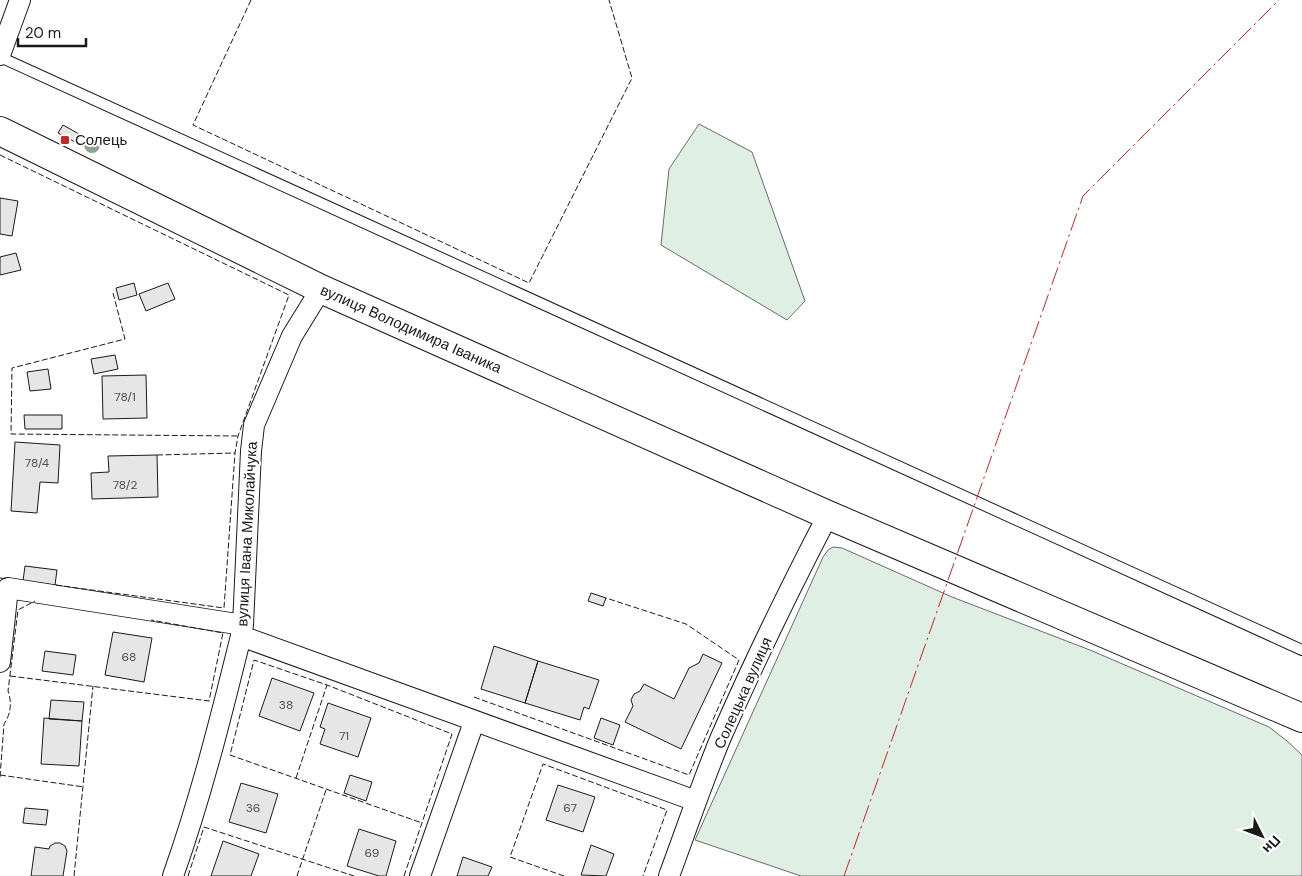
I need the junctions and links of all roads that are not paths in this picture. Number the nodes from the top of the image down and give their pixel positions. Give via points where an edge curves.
1 (20, 0) edge
2 (0, 56) edge
3 (0, 131) edge
4 (321, 290) junction
5 (828, 515) junction
6 (242, 631) junction
7 (1302, 650) edge
8 (0, 662) edge
9 (1301, 719) edge
10 (474, 722) junction
11 (696, 800) junction
12 (173, 876) edge
13 (420, 876) edge
14 (670, 876) edge

1 - 2 street
2 - 7 lane
3 - 4 main road, вулиця Володимира Іваника
4 - 5 main road, вулиця Володимира Іваника
4 - 6 street, вулиця Івана Миколайчука via 292,336 254,425
5 - 9 main road, вулиця Володимира Іваника
5 - 11 street, Солецька вулиця via 721,738
6 - 8 street via 8,588
6 - 10 street
6 - 12 street, вулиця Івана Миколайчука via 222,715
10 - 11 street
10 - 13 street
11 - 14 street, Солецька вулиця

